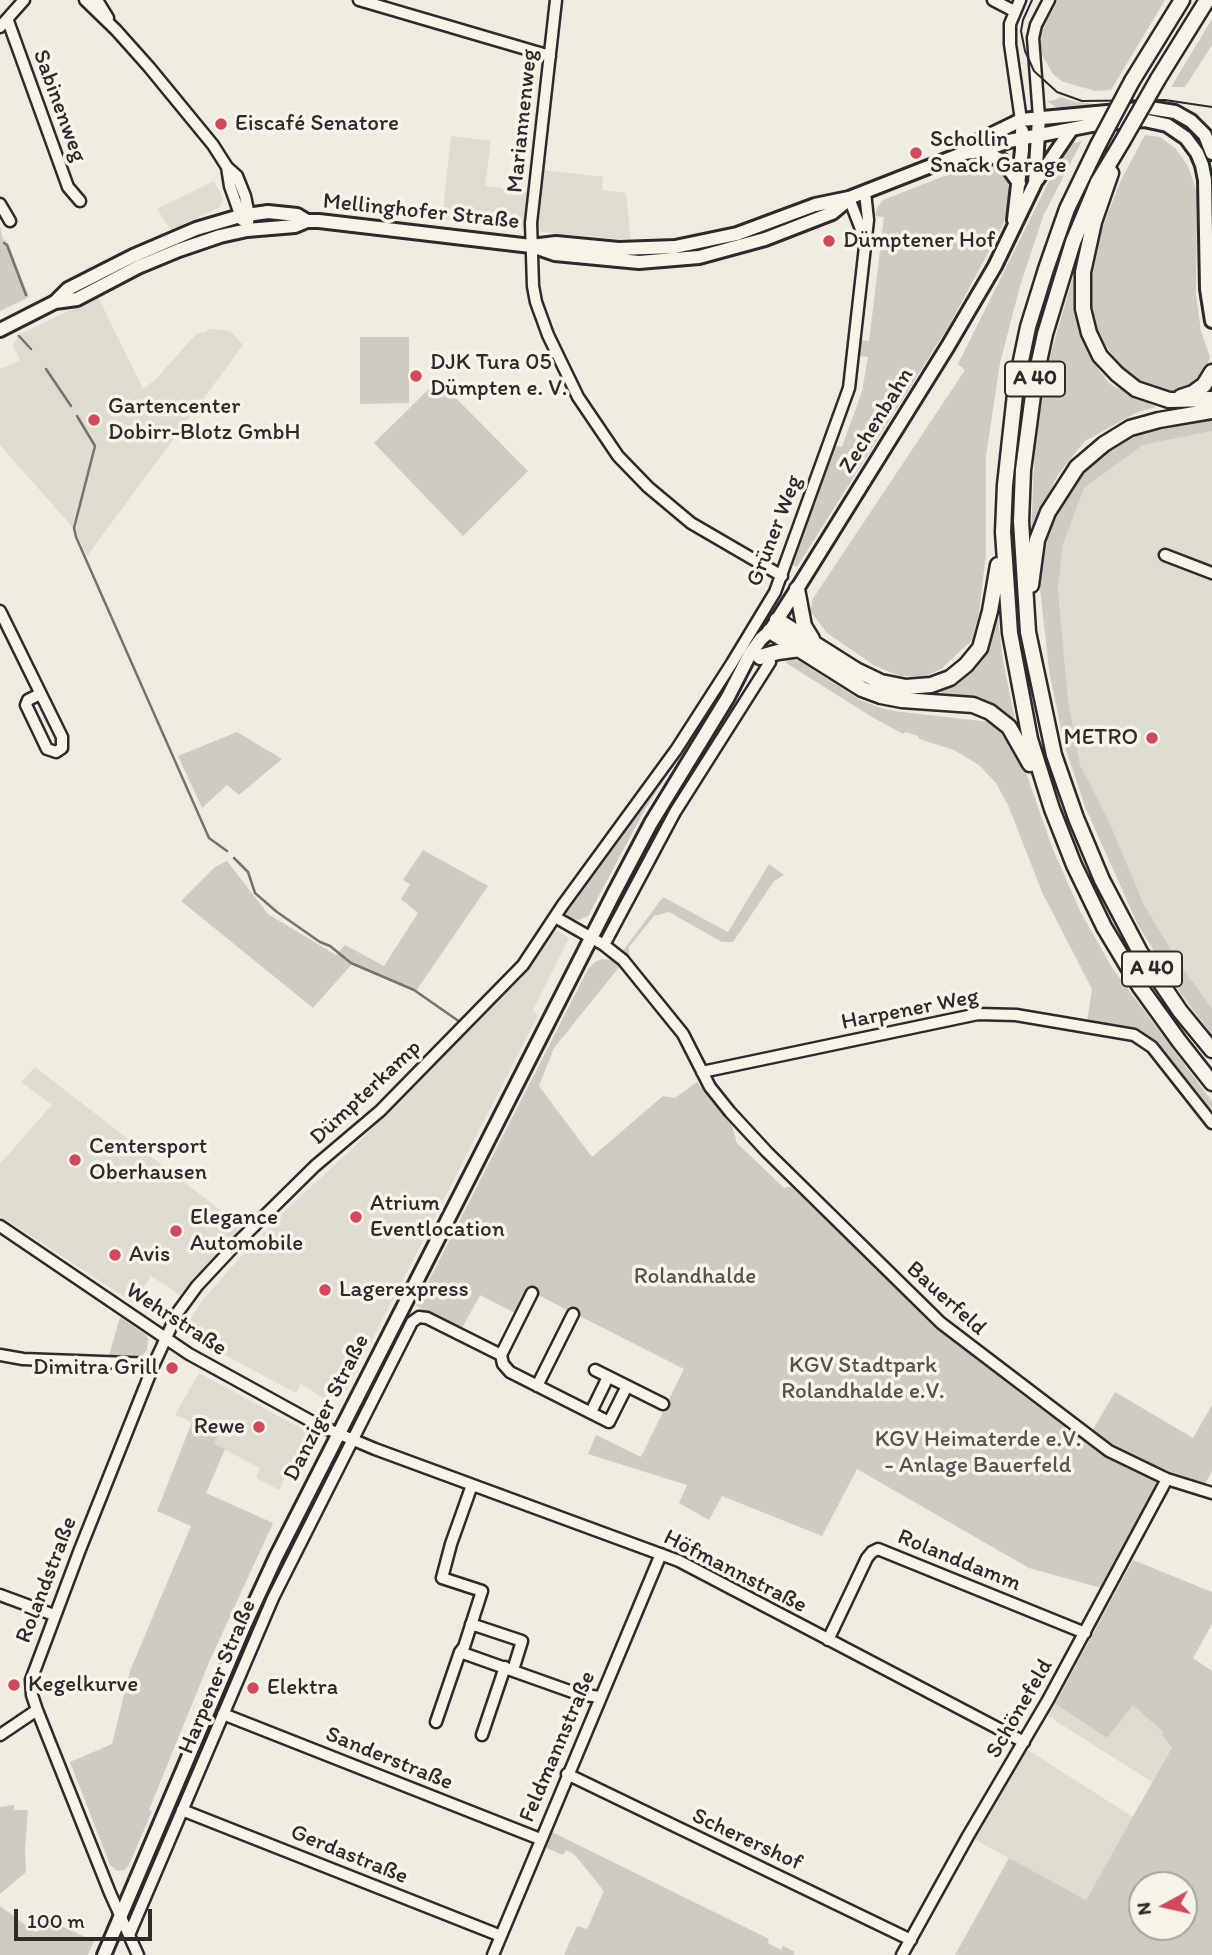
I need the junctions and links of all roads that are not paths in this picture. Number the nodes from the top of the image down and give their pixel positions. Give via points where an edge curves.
1 (24, 0) edge
2 (85, 0) edge
3 (97, 0) edge
4 (359, 0) edge
5 (556, 0) edge
6 (993, 0) edge
7 (1020, 0) edge
8 (1049, 0) edge
9 (1182, 0) edge
10 (1207, 0) edge
11 (1014, 11) junction
12 (4, 24) edge
13 (116, 30) junction
14 (550, 56) junction
15 (1038, 117) junction
16 (1021, 120) junction
17 (1071, 130) junction
18 (1209, 132) edge
19 (1038, 135) junction
20 (1022, 138) junction
21 (1122, 142) junction
22 (1192, 144) junction
23 (981, 151) junction
24 (964, 153) junction
25 (1212, 153) edge
26 (1019, 183) junction
27 (1035, 183) junction
28 (865, 192) junction
29 (849, 198) junction
30 (80, 201) dead end
31 (0, 204) edge
32 (244, 215) junction
33 (10, 221) dead end
34 (307, 221) junction
35 (247, 230) junction
36 (1013, 230) junction
37 (866, 240) junction
38 (531, 246) junction
39 (55, 302) junction
40 (1212, 321) edge
41 (0, 330) edge
42 (1212, 372) edge
43 (1212, 399) edge
44 (1169, 400) junction
45 (1212, 411) edge
46 (1003, 532) junction
47 (1165, 555) dead end
48 (1212, 572) edge
49 (782, 576) junction
50 (797, 589) junction
51 (0, 611) edge
52 (774, 625) junction
53 (1028, 632) junction
54 (813, 640) junction
55 (800, 649) junction
56 (765, 660) junction
57 (40, 694) junction
58 (728, 697) junction
59 (1052, 809) junction
60 (588, 871) joint
61 (614, 893) joint
62 (555, 917) junction
63 (591, 937) junction
64 (604, 945) junction
65 (1212, 1050) edge
66 (702, 1072) junction
67 (1212, 1083) edge
68 (1212, 1123) edge
69 (0, 1226) edge
70 (532, 1293) dead end
71 (573, 1314) dead end
72 (165, 1337) junction
73 (0, 1355) edge
74 (501, 1355) junction
75 (154, 1364) junction
76 (595, 1370) dead end
77 (608, 1377) junction
78 (537, 1386) junction
79 (627, 1386) junction
80 (663, 1404) dead end
81 (590, 1412) junction
82 (338, 1433) junction
83 (354, 1440) junction
84 (1167, 1479) junction
85 (472, 1485) junction
86 (1212, 1493) edge
87 (661, 1554) junction
88 (276, 1557) junction
89 (284, 1576) junction
90 (0, 1595) edge
91 (54, 1615) junction
92 (471, 1624) junction
93 (1085, 1633) junction
94 (828, 1640) junction
95 (460, 1652) junction
96 (509, 1669) junction
97 (600, 1697) junction
98 (37, 1710) junction
99 (223, 1714) junction
100 (436, 1722) dead end
101 (0, 1735) edge
102 (482, 1735) dead end
103 (1024, 1742) junction
104 (567, 1774) junction
105 (182, 1811) junction
106 (540, 1839) junction
107 (120, 1917) junction
108 (129, 1935) junction
109 (501, 1936) junction
110 (911, 1940) junction
111 (104, 1955) edge
112 (138, 1955) edge
113 (493, 1955) edge
114 (902, 1955) edge

1 - 12 street
2 - 13 street
3 - 13 street
4 - 14 street
5 - 14 street, Mariannenweg
6 - 11 street
7 - 11 street
8 - 15 street via 1033,38
9 - 46 highway, A 40, bridge via 1098,145 1045,268 1016,385
10 - 21 highway, A 40, bridge
11 - 16 street via 1010,44
12 - 30 street, Sabinenweg via 68,187
13 - 32 street via 237,176 245,196
14 - 38 street, Mariannenweg
15 - 16 main road, Mellinghofer Straße
15 - 18 main road, Mellinghofer Straße via 1164,109
15 - 19 main road, Zechenbahn
16 - 20 main road, Zechenbahn
16 - 24 main road, Mellinghofer Straße via 1005,125
17 - 19 main road, Mellinghofer Straße
17 - 22 main road, Mellinghofer Straße via 1151,121 1167,125
17 - 27 main road
18 - 22 street
18 - 25 main road
19 - 20 main road, Mellinghofer Straße
19 - 27 main road, Zechenbahn
20 - 23 main road, Mellinghofer Straße
20 - 26 main road, Zechenbahn
21 - 44 highway via 1094,222 1083,272 1083,309 1101,356 1117,374 1136,389
21 - 53 highway, A 40 via 1098,182 1073,242 1035,380 1021,521
22 - 40 main road via 1205,180
23 - 24 main road, Mellinghofer Straße
23 - 26 main road via 1003,161
24 - 28 main road, Mellinghofer Straße
26 - 36 main road, Zechenbahn
27 - 36 main road, Zechenbahn
28 - 29 main road, Mellinghofer Straße
28 - 37 street, Grüner Weg via 869,213
29 - 37 street, Grüner Weg
29 - 38 main road, Mellinghofer Straße via 832,213 699,257 618,261 555,254
31 - 33 street
32 - 34 main road, Mellinghofer Straße via 297,215
32 - 35 street
32 - 39 main road, Mellinghofer Straße via 196,229 134,256 68,289
34 - 35 main road, Mellinghofer Straße
34 - 38 main road, Mellinghofer Straße
35 - 39 main road, Mellinghofer Straße via 179,250 77,299
36 - 50 main road, Zechenbahn via 948,346
37 - 49 street, Grüner Weg via 849,388
38 - 49 street, Mariannenweg via 536,302 548,335 579,397 618,456 691,523
39 - 41 main road, Mellinghofer Straße
42 - 44 highway via 1193,393
43 - 44 highway
45 - 53 highway via 1130,428 1077,467 1048,512 1037,540
46 - 54 highway via 980,648 950,678 906,687 881,682
46 - 59 highway, A 40 via 1016,675
47 - 48 street
49 - 60 street, Grüner Weg via 676,750
50 - 52 main road, Zechenbahn
50 - 54 highway via 804,626
51 - 57 street
52 - 54 highway
52 - 55 highway
52 - 56 main road, Zechenbahn
52 - 58 main road, Zechenbahn via 750,654
53 - 65 highway, A 40 via 1054,755 1102,880 1140,952
55 - 56 highway via 778,652
55 - 59 highway via 881,696 974,705 990,712 1020,742
56 - 58 main road, Zechenbahn
56 - 64 street, Zechenbahn via 675,812
57 - 57 street via 64,743 54,752 47,749 26,705
58 - 61 main road, Zechenbahn
59 - 67 highway, A 40 via 1104,927 1140,987
60 - 62 street, Dümpterkamp
61 - 63 main road, Danziger Straße
62 - 63 street, Bauerfeld
62 - 72 street, Dümpterkamp via 504,985 380,1111 238,1241 197,1286
63 - 64 street, Bauerfeld
63 - 82 main road, Danziger Straße
64 - 66 street, Bauerfeld via 623,960 683,1034
66 - 68 street, Harpener Weg via 978,1014 1016,1015 1134,1035 1152,1047
66 - 84 street, Bauerfeld via 747,1131 941,1323 1109,1451
69 - 72 street, Wehrstraße
70 - 74 street
71 - 78 street
72 - 75 street, Rolandstraße
72 - 82 street, Wehrstraße via 215,1369
73 - 75 street
74 - 78 street via 505,1368
74 - 83 street, Danziger Straße via 419,1317 412,1322
75 - 91 street, Rolandstraße
76 - 77 street
77 - 79 street
77 - 81 street
78 - 81 street
79 - 80 street
79 - 81 street via 609,1422
82 - 83 street, Höfmannstraße
82 - 88 main road, Danziger Straße
83 - 85 street, Höfmannstraße
83 - 89 street, Harpener Straße
84 - 86 street, Bauerfeld
84 - 93 street, Schönefeld
85 - 87 street, Höfmannstraße
85 - 92 street via 442,1578 482,1591
87 - 94 street, Höfmannstraße
87 - 97 street, Feldmannstraße
88 - 89 street
88 - 107 main road, Danziger Straße
89 - 99 street, Harpener Straße
90 - 91 street
91 - 98 street, Rolandstraße via 31,1680
92 - 95 street
92 - 96 street via 522,1641
93 - 94 street, Rolanddamm via 878,1549 867,1558
93 - 103 street, Schönefeld
94 - 103 street, Höfmannstraße
95 - 96 street
95 - 100 street
96 - 97 street via 578,1694
96 - 102 street
97 - 104 street, Feldmannstraße
98 - 101 street
98 - 107 street, Rolandstraße
99 - 105 street, Harpener Straße
99 - 106 street, Sanderstraße
103 - 110 street, Schönefeld
104 - 106 street, Feldmannstraße
104 - 110 street, Scherershof
105 - 108 street, Harpener Straße
105 - 109 street, Gerdastraße
106 - 109 street, Feldmannstraße
107 - 108 street, Rolandstraße
107 - 111 main road, Danziger Straße
108 - 112 street, Rolandstraße
109 - 113 street, Feldmannstraße
110 - 114 street, Schönefeld

